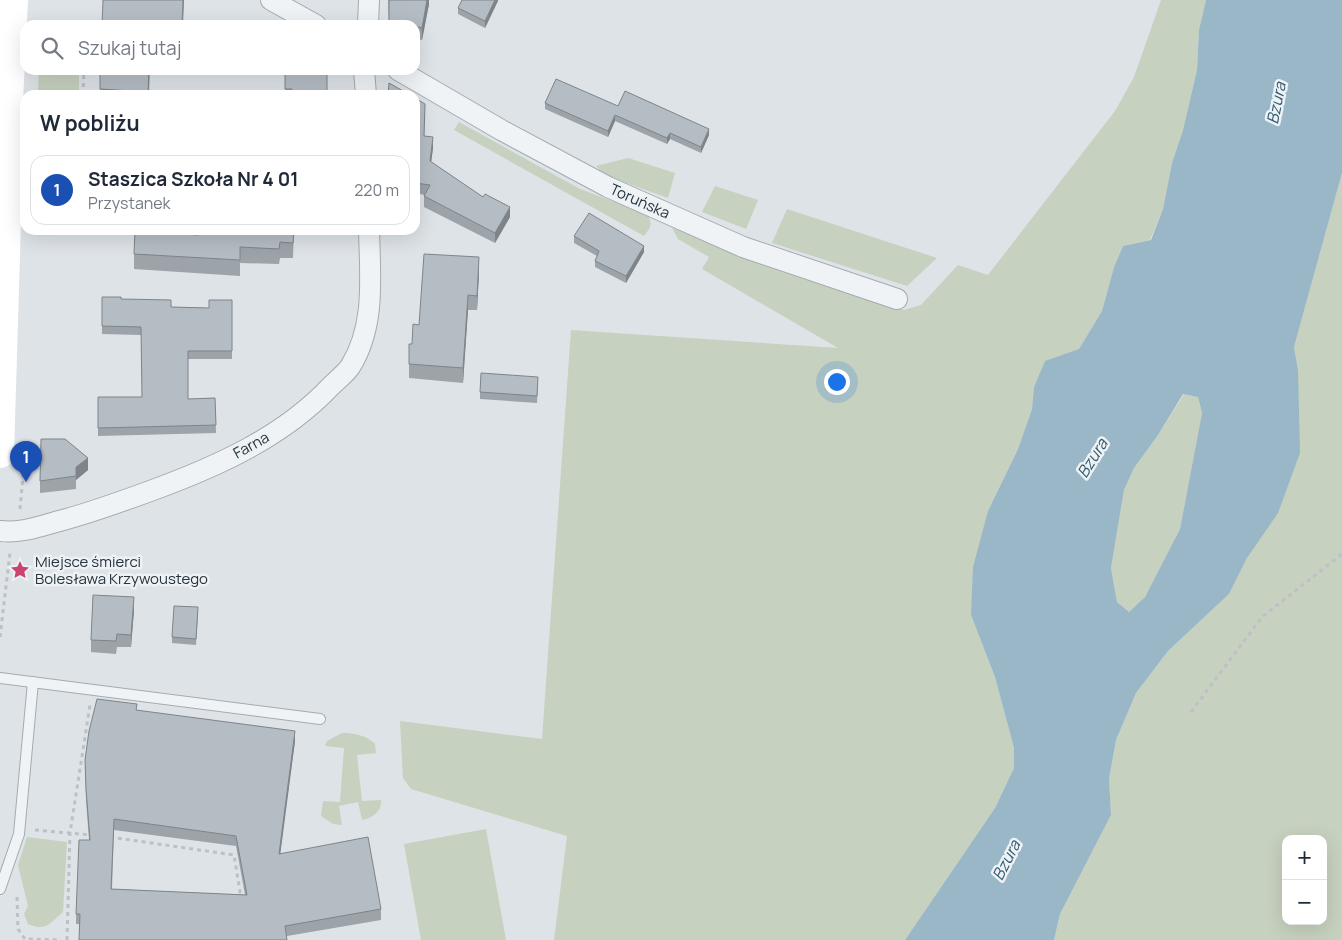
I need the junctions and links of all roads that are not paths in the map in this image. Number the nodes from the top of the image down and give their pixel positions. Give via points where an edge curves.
1 (14, 0) edge
2 (271, 0) edge
3 (369, 0) edge
4 (307, 20) edge
5 (368, 20) edge
6 (364, 75) edge
7 (407, 75) edge
8 (366, 90) edge
9 (17, 120) edge
10 (369, 235) edge
11 (897, 299) dead end
12 (12, 456) edge
13 (9, 531) edge
14 (0, 678) edge
15 (33, 682) junction
16 (320, 719) dead end
17 (0, 889) edge

1 - 9 street
2 - 4 street
3 - 5 street
6 - 8 street
7 - 11 street, Toruńska via 608,187 743,247
9 - 12 street via 9,156
10 - 13 street, Farna via 370,305 367,324 350,367 317,401 257,444 202,472 81,515
14 - 15 lane
15 - 16 lane
15 - 17 lane via 20,828

